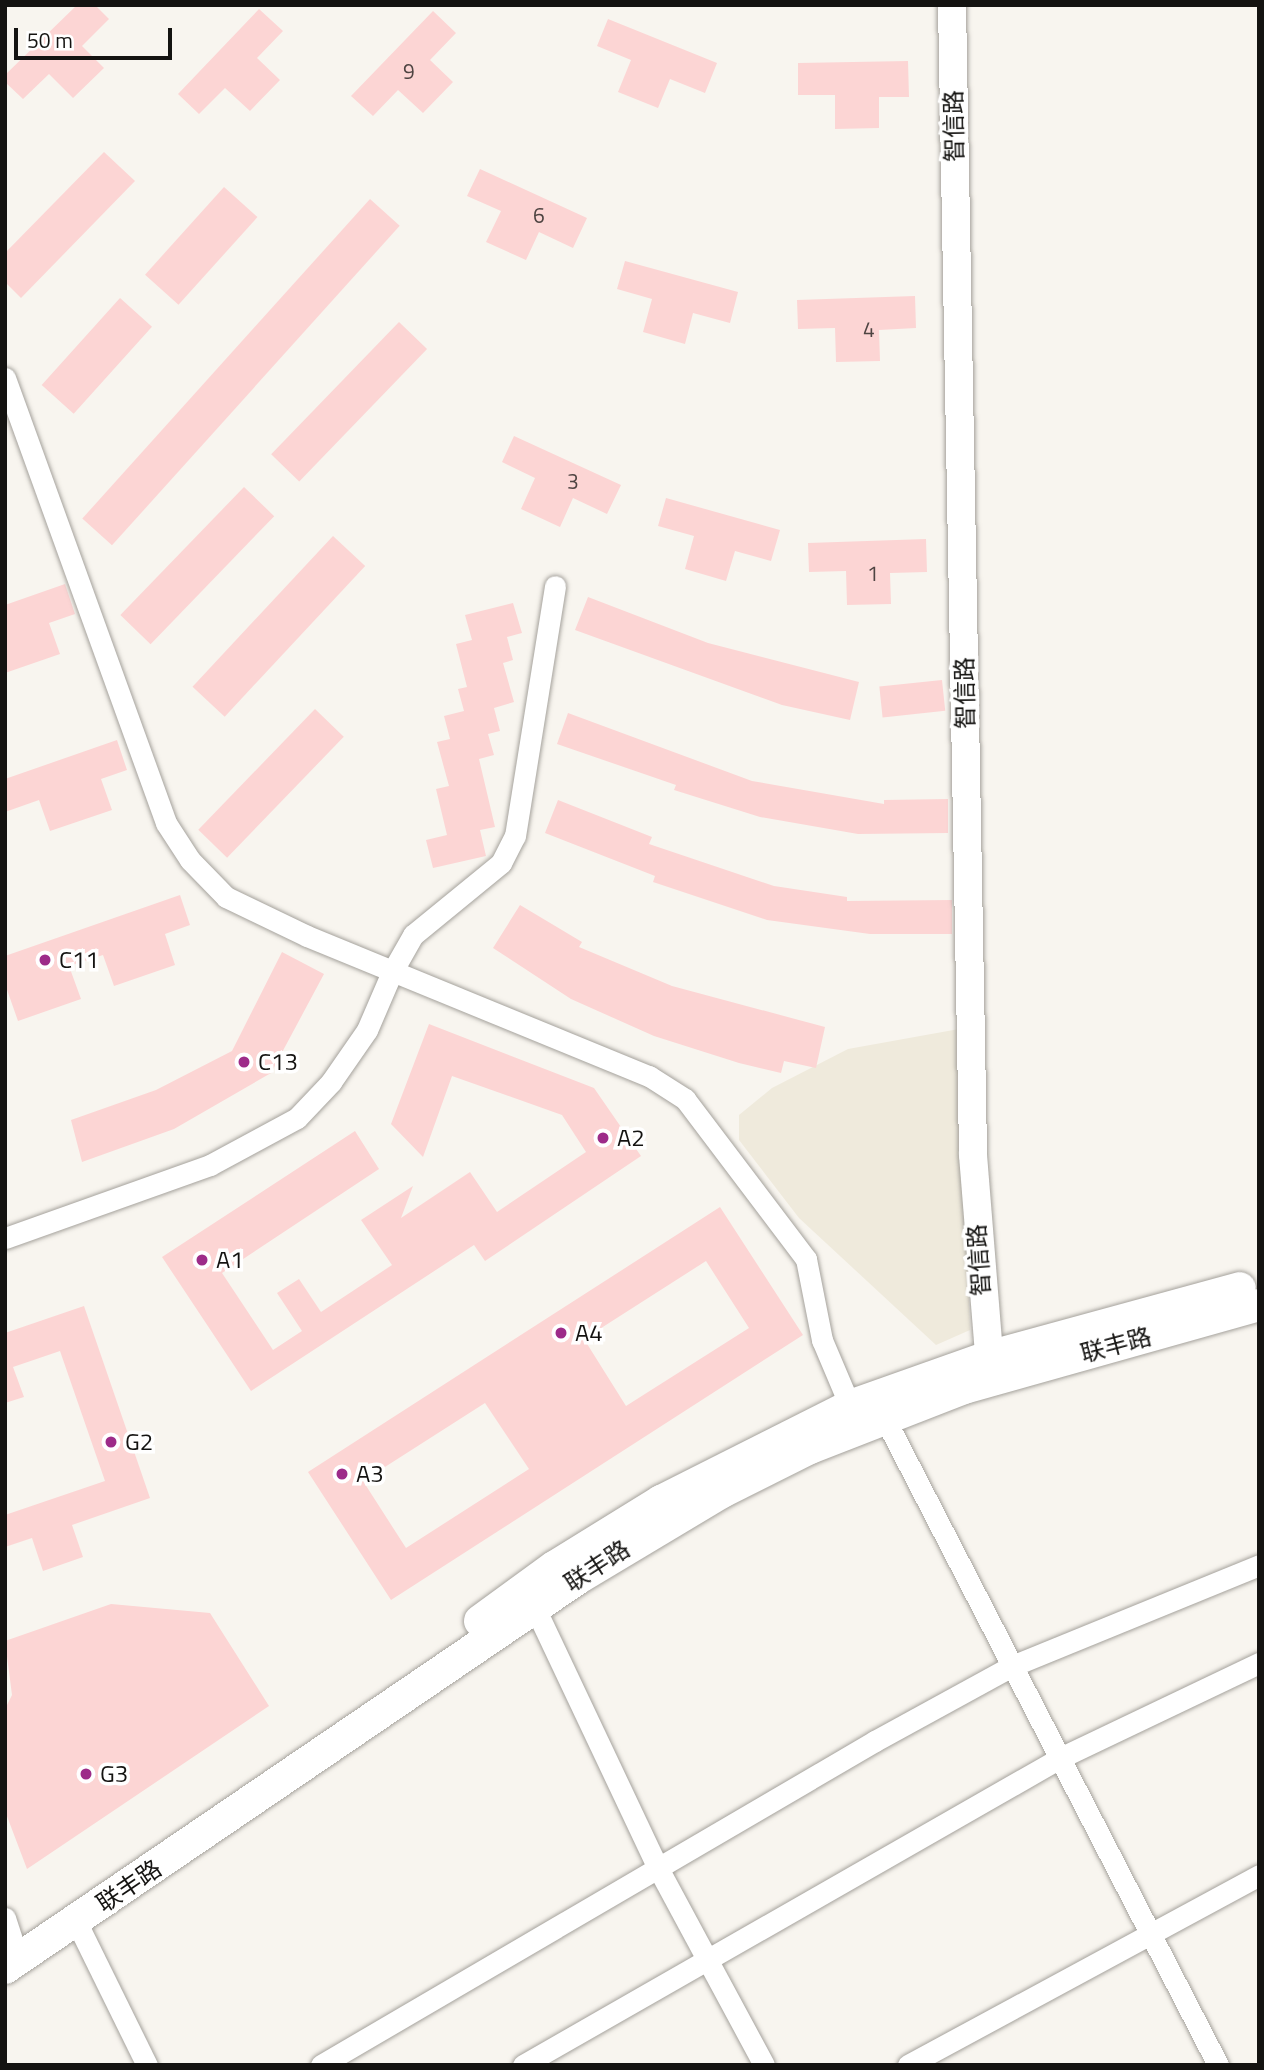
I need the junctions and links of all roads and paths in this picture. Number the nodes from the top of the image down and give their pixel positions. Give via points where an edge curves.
1 (952, 5) edge
2 (964, 5) edge
3 (5, 378) edge
4 (555, 586) dead end
5 (391, 972) junction
6 (5, 1238) edge
7 (1259, 1283) edge
8 (1259, 1305) edge
9 (996, 1367) junction
10 (849, 1406) junction
11 (884, 1417) junction
12 (1259, 1565) edge
13 (535, 1608) junction
14 (1259, 1663) edge
15 (1012, 1666) junction
16 (1060, 1758) junction
17 (659, 1870) junction
18 (1259, 1875) edge
19 (76, 1921) junction
20 (1149, 1932) junction
21 (7, 1942) edge
22 (708, 1961) junction
23 (147, 2065) edge
24 (321, 2065) edge
25 (523, 2065) edge
26 (764, 2065) edge
27 (908, 2065) edge
28 (1218, 2065) edge

1 - 9 street, 智信路 via 973,1155
2 - 9 street, 智信路 via 985,1155
3 - 5 street via 166,823 184,851 226,897
4 - 5 street via 515,836 501,863 413,936
5 - 6 street via 367,1030 331,1082 297,1118 210,1165
5 - 10 street via 649,1076 685,1099 806,1259 822,1340
7 - 9 main road, 联丰路
8 - 9 main road, 联丰路
9 - 10 main road, 联丰路
9 - 11 main road, 联丰路
10 - 21 main road, 联丰路 via 756,1449 603,1535
11 - 13 main road, 联丰路 via 722,1492 634,1542
11 - 15 street
12 - 15 street
13 - 17 street
13 - 19 main road, 联丰路
14 - 16 street
15 - 16 street
15 - 17 street via 875,1741
16 - 20 street
16 - 22 street
17 - 22 street
17 - 24 street
18 - 20 street
19 - 21 main road, 联丰路
19 - 23 street
20 - 27 street
20 - 28 street
22 - 25 street
22 - 26 street

